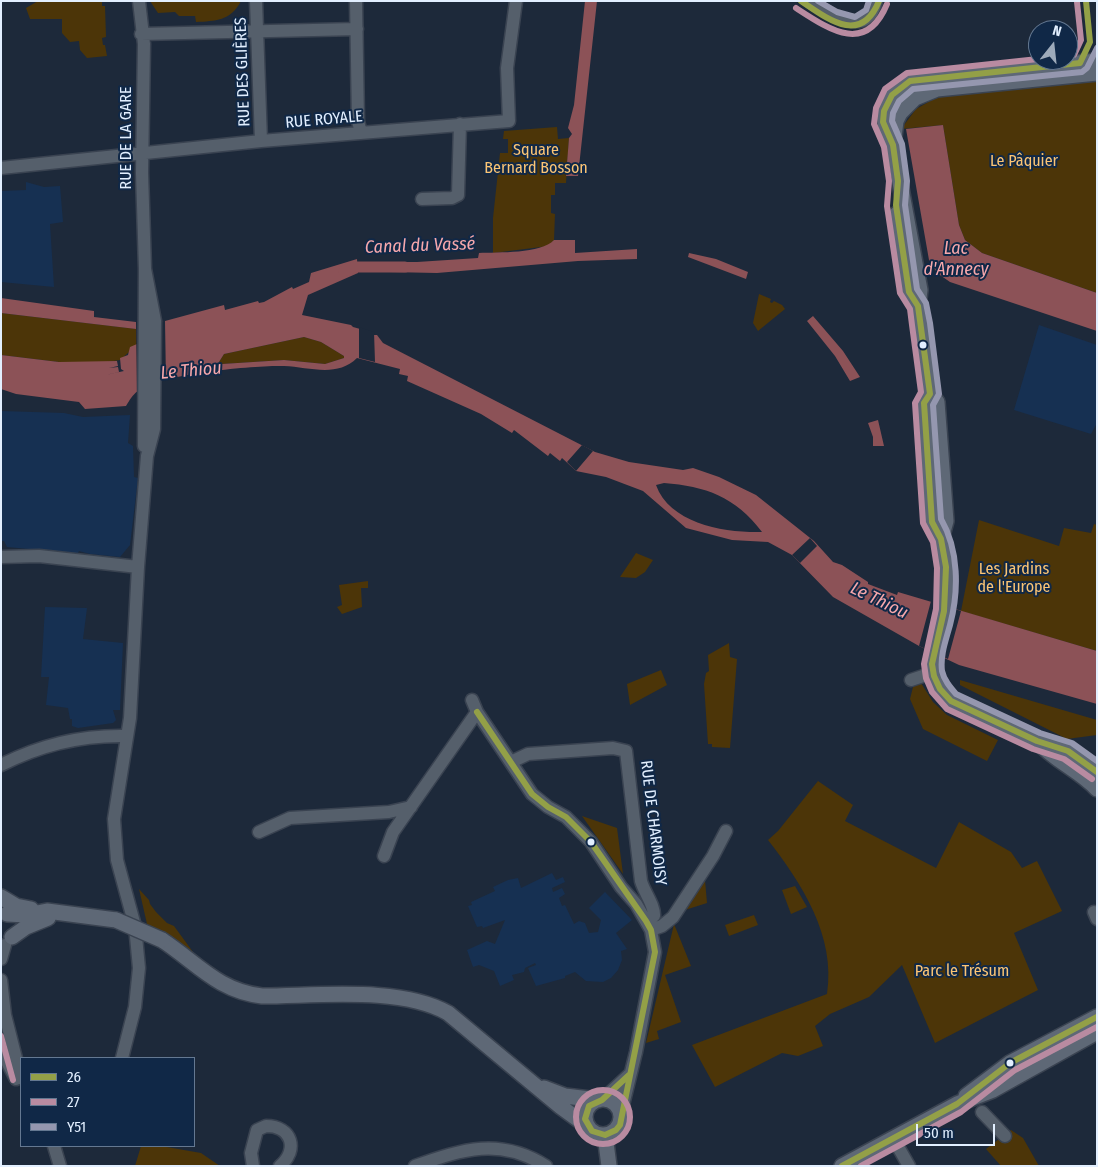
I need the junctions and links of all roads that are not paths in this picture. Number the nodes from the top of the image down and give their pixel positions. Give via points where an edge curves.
1 (256, 1) edge
2 (356, 1) edge
3 (516, 1) edge
4 (809, 1) edge
5 (876, 1) edge
6 (140, 3) edge
7 (357, 29) junction
8 (258, 32) junction
9 (141, 34) junction
10 (1097, 61) edge
11 (1097, 73) edge
12 (460, 124) junction
13 (361, 133) junction
14 (261, 141) junction
15 (893, 145) junction
16 (142, 153) junction
17 (1, 168) edge
18 (422, 199) dead end
19 (1, 557) edge
20 (138, 567) junction
21 (932, 673) junction
22 (911, 680) dead end
23 (126, 736) junction
24 (1036, 742) junction
25 (511, 762) junction
26 (1, 765) edge
27 (1097, 772) edge
28 (1097, 789) edge
29 (411, 806) junction
30 (259, 832) dead end
31 (726, 832) dead end
32 (384, 856) dead end
33 (1, 897) edge
34 (47, 911) junction
35 (4, 912) edge
36 (76, 913) junction
37 (649, 925) junction
38 (5, 947) edge
39 (1, 980) edge
40 (1097, 1017) edge
41 (1097, 1032) edge
42 (1, 1050) edge
43 (122, 1057) edge
44 (20, 1074) edge
45 (629, 1075) junction
46 (530, 1082) junction
47 (20, 1085) edge
48 (600, 1100) junction
49 (957, 1104) junction
50 (982, 1112) dead end
51 (621, 1113) junction
52 (587, 1126) junction
53 (605, 1136) junction
54 (1005, 1136) dead end
55 (893, 1138) junction
56 (54, 1147) edge
57 (60, 1166) edge
58 (252, 1166) edge
59 (280, 1166) edge
60 (415, 1166) edge
61 (546, 1166) edge
62 (609, 1166) edge
63 (842, 1166) edge
64 (909, 1166) edge

1 - 8 street, RUE DES GLIÈRES
2 - 7 street
3 - 12 street, RUE ROYALE via 507,68 509,120
4 - 5 street via 848,21 868,16
6 - 9 street, RUE DE LA GARE
7 - 8 street
7 - 13 street via 358,121
8 - 9 street
8 - 14 street, RUE DES GLIÈRES
9 - 16 street, RUE DE LA GARE via 144,44
10 - 15 main road via 910,81 892,95 884,111 885,128
11 - 15 main road via 928,92 911,101 900,113
12 - 13 street, RUE ROYALE
12 - 18 street via 458,195
13 - 14 street, RUE ROYALE
14 - 16 street, RUE ROYALE
15 - 21 main road via 898,181 896,205 909,292 918,306 930,394 924,403 932,522 941,539 946,597
16 - 17 street, RUE ROYALE
16 - 20 street, RUE DE LA GARE via 150,393
19 - 20 street via 39,556
20 - 23 street, RUE DE LA GARE via 130,718
21 - 22 street
21 - 24 main road via 937,687 950,701
23 - 26 street via 69,741 34,749
23 - 43 street, RUE DE LA GARE via 115,799 114,836 117,860 135,926 139,968 132,1027
24 - 27 main road via 1068,751
24 - 28 main road
25 - 29 street via 475,706
25 - 37 street via 532,794 566,817 591,842
25 - 37 street, RUE DE CHARMOISY via 528,754 613,748 626,752 641,881 655,912
29 - 30 street via 389,812 290,818
29 - 32 street via 390,837
31 - 37 street via 714,856 673,917 662,926
33 - 34 main road via 16,906
34 - 35 main road via 27,915
34 - 36 main road
35 - 38 main road via 14,924
36 - 38 main road via 26,926
36 - 46 main road, bridge via 116,920 162,940 218,982 240,993 262,996 393,996 435,1005
37 - 45 street via 655,952
39 - 44 street via 5,1014
40 - 49 main road via 1010,1063
41 - 49 main road via 993,1090
42 - 47 street
45 - 48 street
45 - 51 street
46 - 48 main road via 552,1092
46 - 52 main road
48 - 51 main road via 613,1103
48 - 52 main road via 587,1110
49 - 55 main road
50 - 54 street
51 - 53 main road via 616,1130
52 - 53 main road via 598,1135
53 - 62 main road
55 - 63 main road
55 - 64 street
56 - 57 street
58 - 59 street via 251,1153 257,1130 272,1126 286,1132 292,1140 292,1148
60 - 61 street via 485,1148 513,1150

